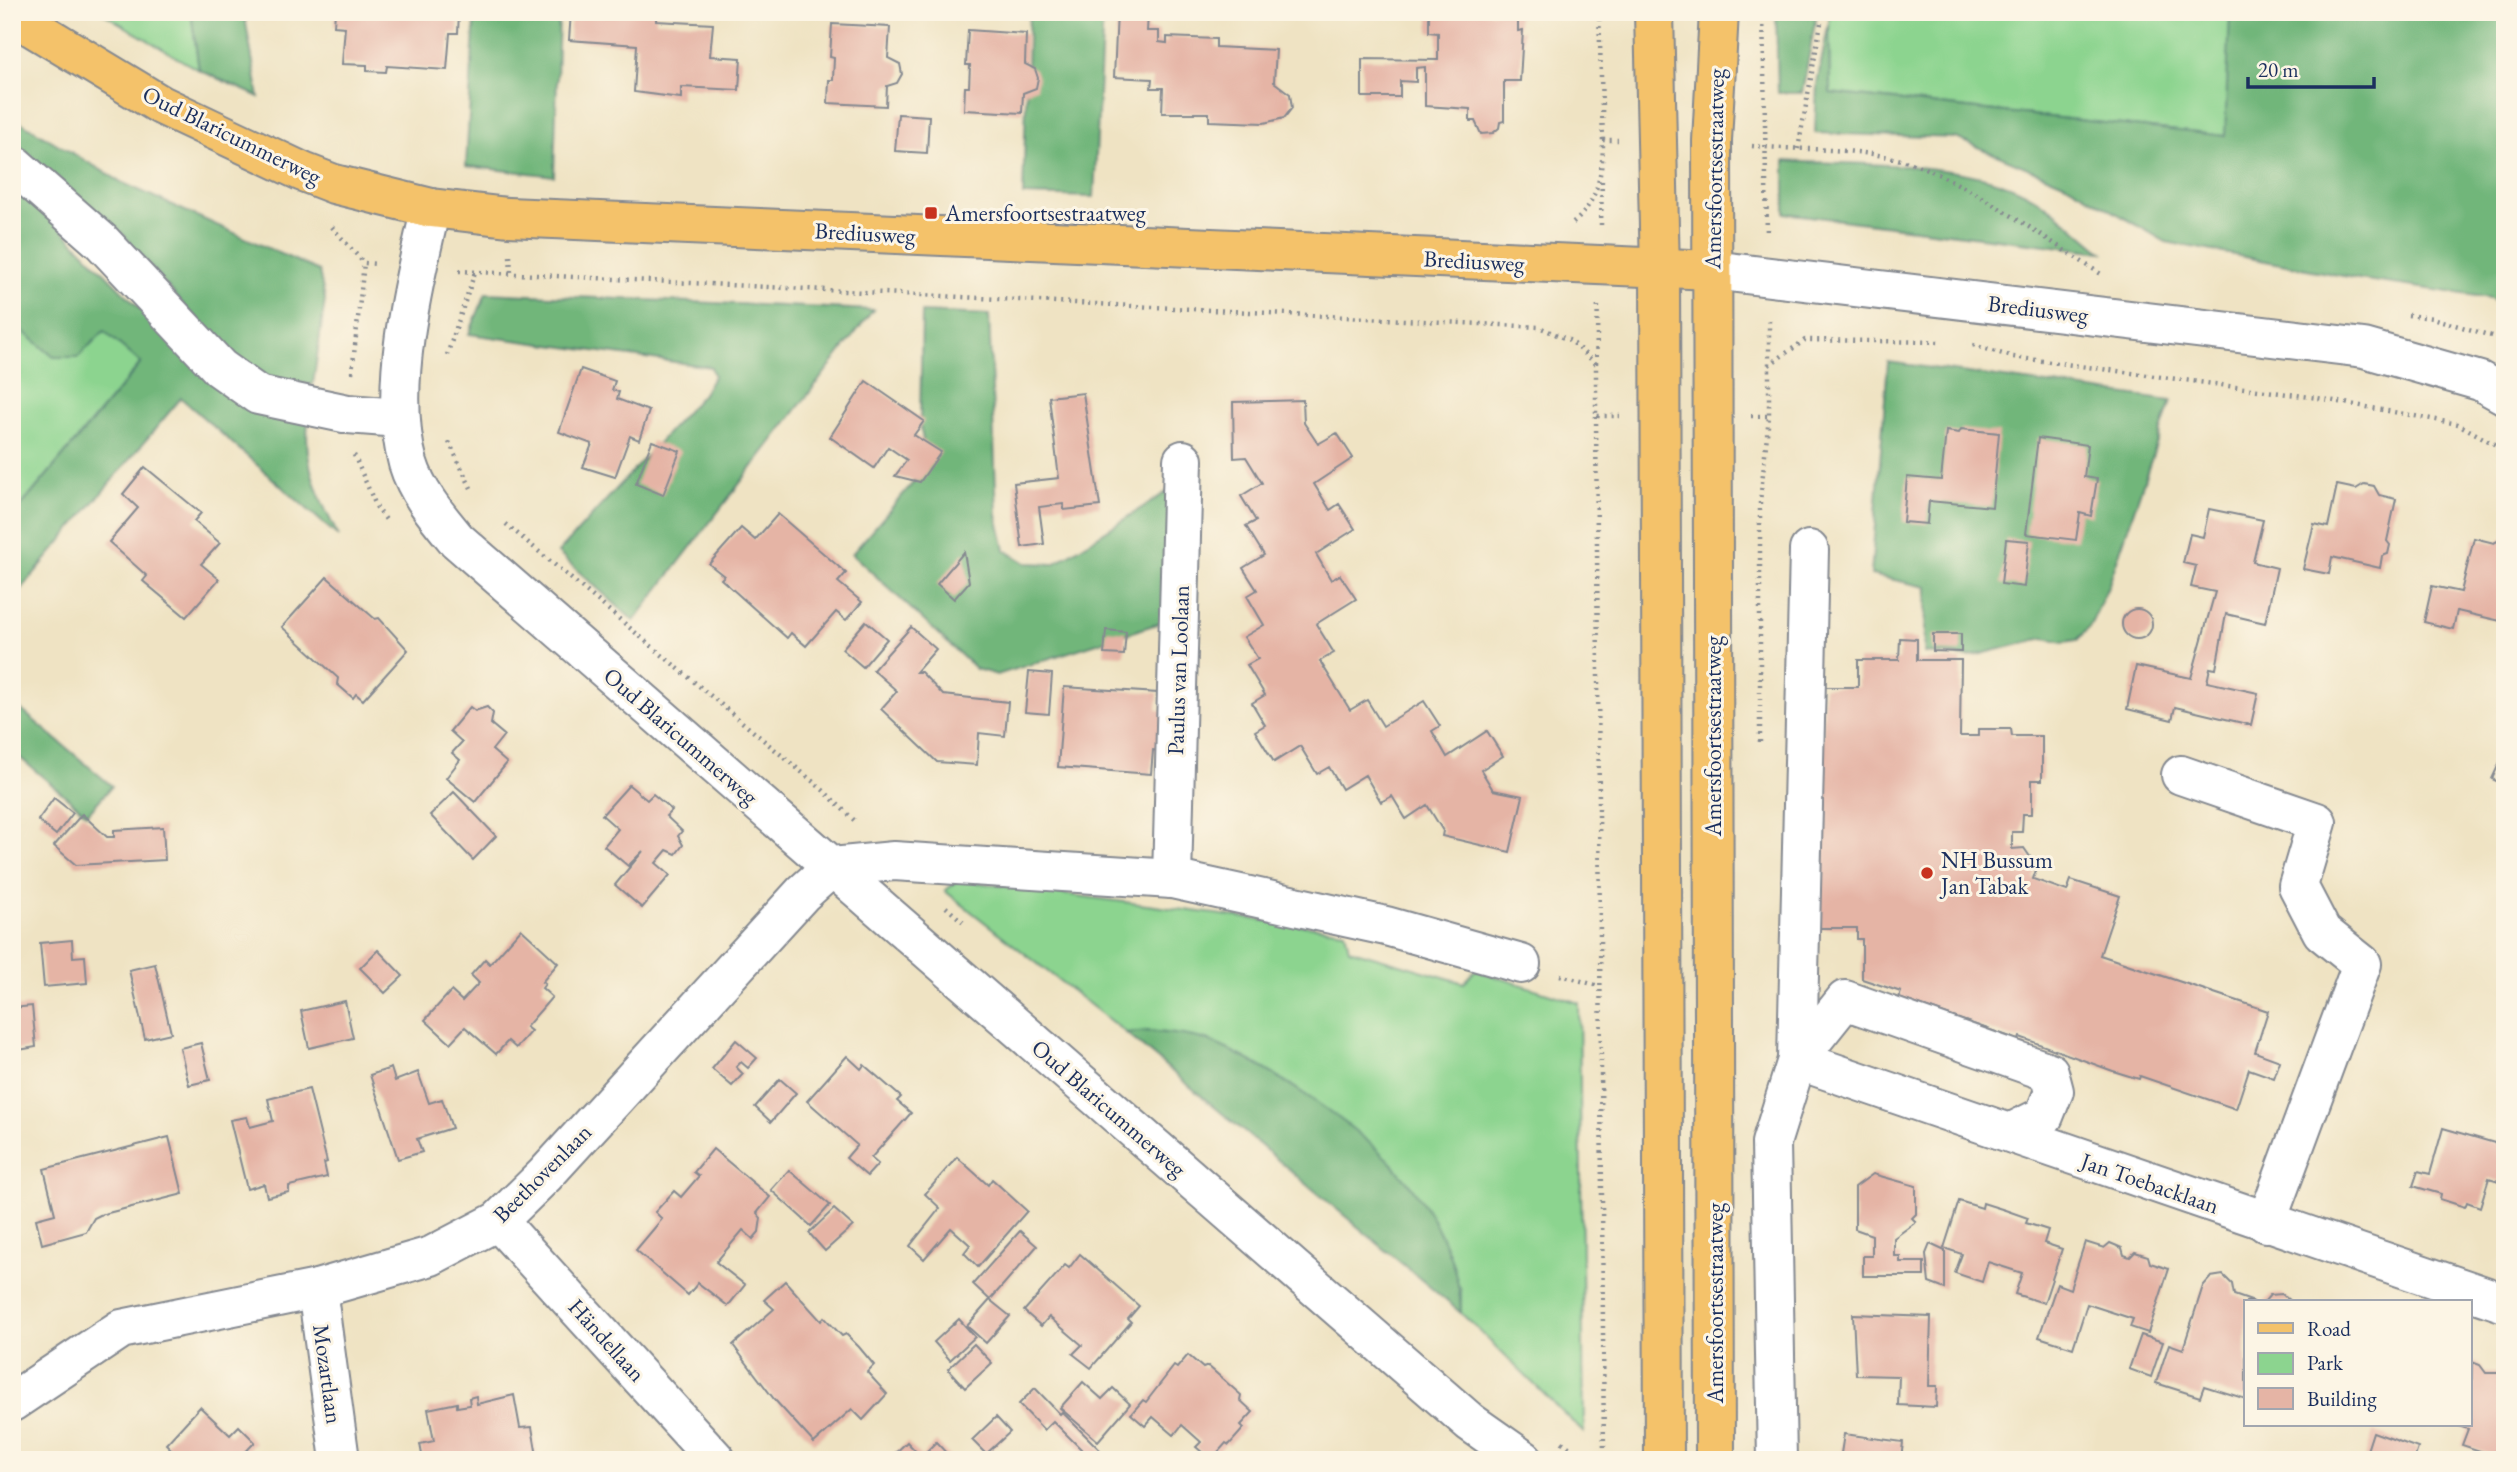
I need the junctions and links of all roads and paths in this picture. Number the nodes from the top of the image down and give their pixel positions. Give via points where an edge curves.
1 (1599, 12) edge
2 (1654, 12) edge
3 (1720, 12) edge
4 (1763, 12) edge
5 (1823, 12) edge
6 (12, 15) edge
7 (1603, 140) junction
8 (1657, 141) junction
9 (1712, 141) junction
10 (1765, 147) junction
11 (1798, 149) junction
12 (12, 163) edge
13 (431, 208) junction
14 (1566, 229) dead end
15 (364, 263) dead end
16 (1660, 270) junction
17 (1712, 270) junction
18 (511, 272) dead end
19 (2115, 276) dead end
20 (2404, 314) dead end
21 (2505, 340) edge
22 (1949, 342) dead end
23 (1962, 342) dead end
24 (1769, 365) dead end
25 (2505, 395) edge
26 (348, 414) junction
27 (1596, 416) junction
28 (1660, 416) junction
29 (1712, 416) junction
30 (1769, 416) dead end
31 (400, 418) junction
32 (2505, 450) edge
33 (1183, 460) dead end
34 (1810, 550) dead end
35 (2181, 775) dead end
36 (832, 867) junction
37 (1172, 879) junction
38 (1521, 964) dead end
39 (1797, 1060) junction
40 (2010, 1133) junction
41 (498, 1221) junction
42 (2266, 1223) junction
43 (317, 1289) junction
44 (2505, 1303) edge
45 (12, 1402) edge
46 (1580, 1455) dead end
47 (340, 1460) edge
48 (716, 1460) edge
49 (1524, 1460) edge
50 (1575, 1460) edge
51 (1604, 1460) edge
52 (1664, 1460) edge
53 (1715, 1460) edge
54 (1777, 1460) edge

1 - 7 path
2 - 8 main road
3 - 9 main road, Amersfoortsestraatweg
4 - 10 path
5 - 11 path
6 - 13 main road, Oud Blaricummerweg via 161,105 303,172
7 - 8 path
7 - 14 path via 1603,173 1583,215
8 - 16 main road
9 - 10 path
9 - 17 main road, Amersfoortsestraatweg
10 - 11 path
11 - 19 path via 1870,155 1920,166 1994,204 2101,274
12 - 26 street via 102,242 220,368 258,395
13 - 16 main road, Brediusweg via 522,218
13 - 31 street, Oud Blaricummerweg via 417,269
15 - 26 path
16 - 17 main road, Brediusweg
16 - 28 main road
17 - 25 street, Brediusweg via 2364,348 2480,381
17 - 29 main road, Amersfoortsestraatweg
18 - 27 path via 1539,327 1571,341 1596,364
20 - 21 path
22 - 24 path via 1805,340
23 - 32 path, Brediusweg via 2013,357 2318,398 2458,424
26 - 31 street
27 - 28 path
27 - 51 path
28 - 52 main road
29 - 30 path
29 - 53 main road, Amersfoortsestraatweg
31 - 36 street, Oud Blaricummerweg via 409,465 427,502 457,540
33 - 37 street, Paulus van Loolaan
34 - 39 street
35 - 42 street via 2317,822 2298,886 2322,932 2362,964
36 - 37 street via 894,861
36 - 41 street, Beethovenlaan
36 - 49 street, Oud Blaricummerweg via 1470,1422
37 - 38 street via 1386,926
39 - 40 street, Jan Toebacklaan
39 - 40 street via 1845,1000 2049,1072 2054,1091 2044,1116
39 - 54 street via 1771,1143
40 - 42 street, Jan Toebacklaan
41 - 43 street, Beethovenlaan via 432,1256
41 - 48 street, Händellaan
42 - 44 street, Jan Toebacklaan
43 - 45 street, Beethovenlaan via 121,1329
43 - 47 street, Mozartlaan
46 - 50 path

